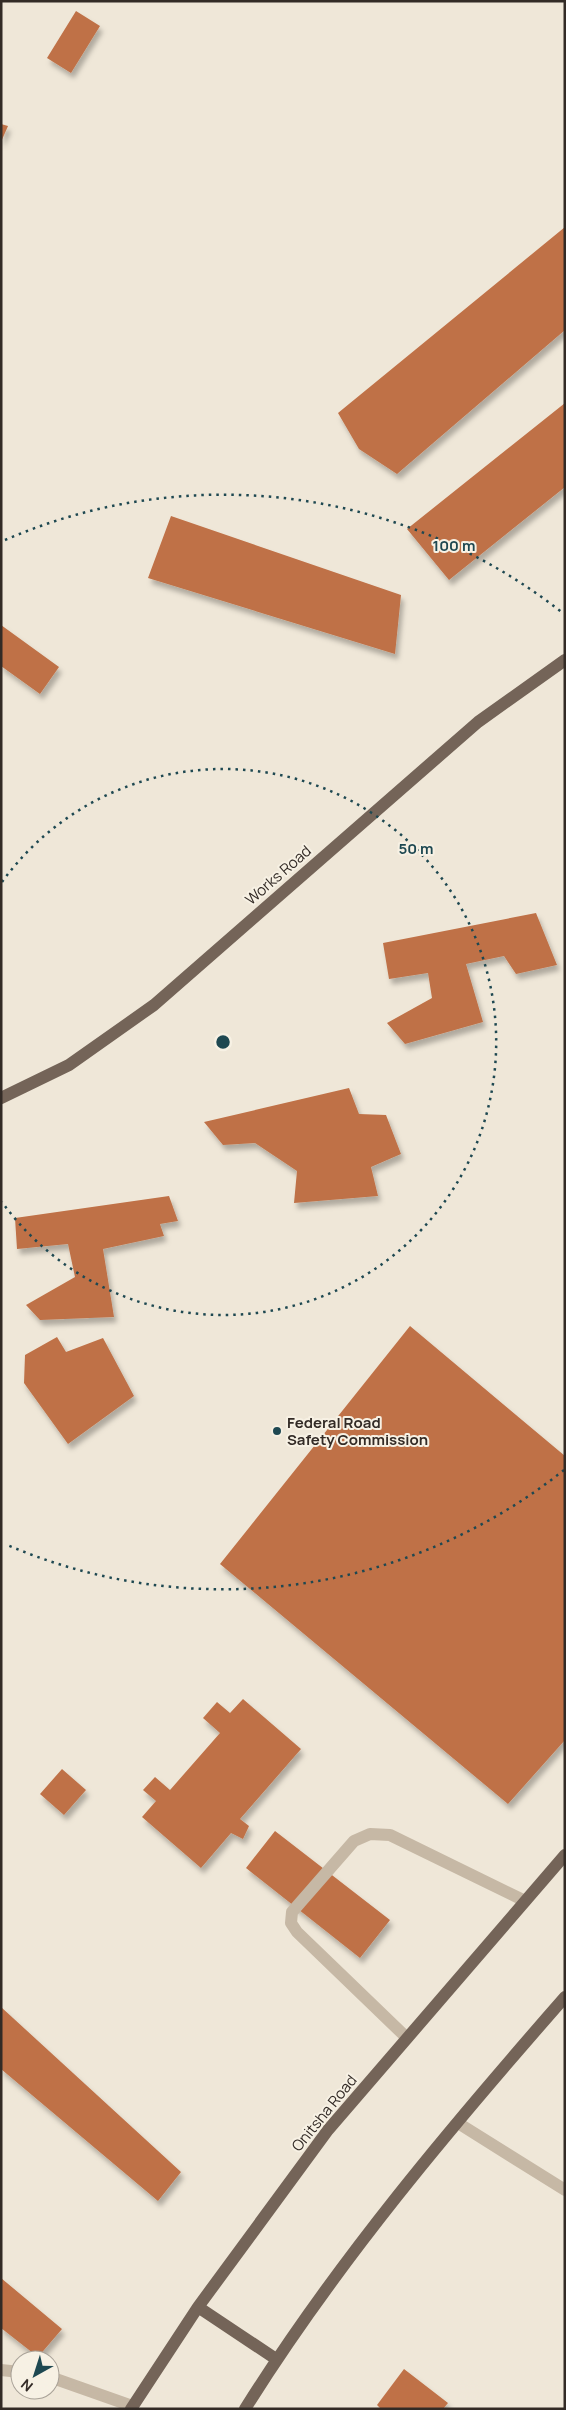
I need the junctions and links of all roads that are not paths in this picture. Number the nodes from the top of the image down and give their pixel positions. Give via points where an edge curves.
1 (565, 660) edge
2 (1, 1098) edge
3 (565, 1855) edge
4 (525, 1901) junction
5 (563, 2003) edge
6 (407, 2038) junction
7 (458, 2123) junction
8 (565, 2190) edge
9 (198, 2307) junction
10 (276, 2359) junction
11 (60, 2382) edge
12 (131, 2407) edge
13 (245, 2409) edge

1 - 2 main road, Works Road via 478,722 154,1005 69,1064
3 - 4 main road, Onitsha Road
4 - 6 main road, Onitsha Road
4 - 6 lane via 390,1834 370,1834 354,1841 292,1912 292,1923 297,1932
5 - 7 main road
6 - 9 main road, Onitsha Road via 328,2130
7 - 8 lane
7 - 10 main road via 338,2273
9 - 10 main road
9 - 12 main road, Onitsha Road
10 - 13 main road
11 - 12 lane

